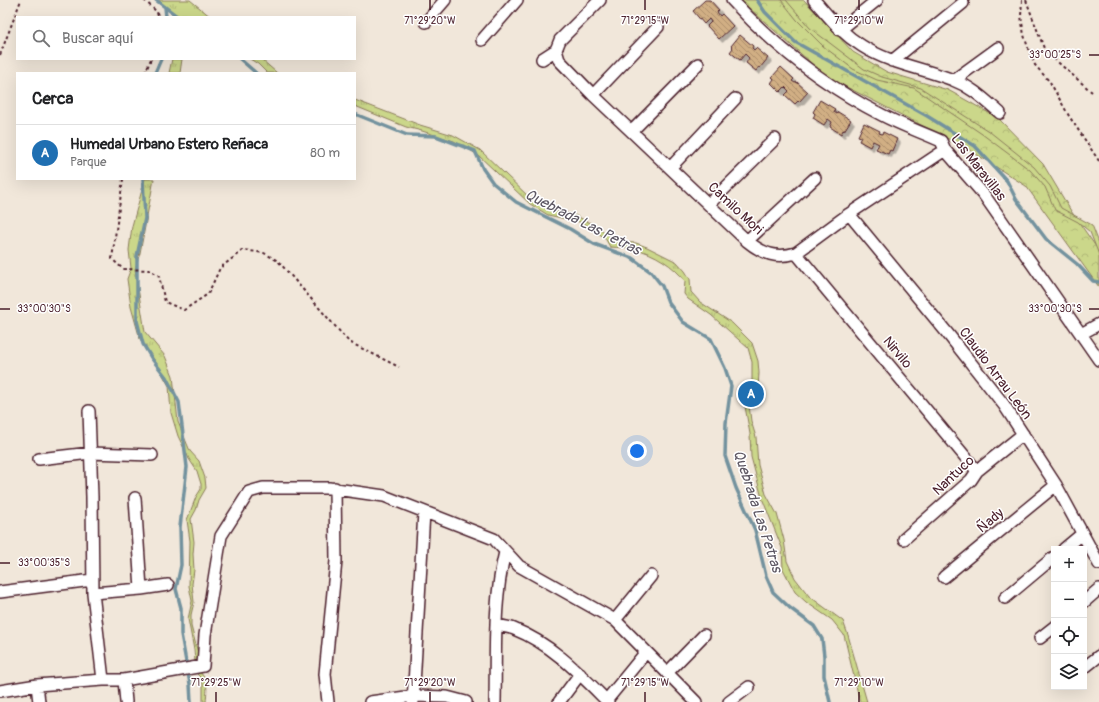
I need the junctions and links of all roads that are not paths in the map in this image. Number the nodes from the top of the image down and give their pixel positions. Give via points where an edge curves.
1 (445, 0) edge
2 (517, 0) edge
3 (732, 0) edge
4 (814, 0) edge
5 (877, 0) edge
6 (596, 1) edge
7 (963, 3) dead end
8 (426, 22) dead end
9 (658, 27) dead end
10 (840, 30) junction
11 (482, 40) dead end
12 (998, 48) dead end
13 (556, 50) junction
14 (542, 59) dead end
15 (892, 61) junction
16 (698, 64) dead end
17 (954, 80) junction
18 (593, 95) junction
19 (735, 99) dead end
20 (1000, 113) dead end
21 (632, 131) junction
22 (775, 139) dead end
23 (945, 150) junction
24 (670, 168) junction
25 (815, 178) dead end
26 (709, 204) junction
27 (849, 214) junction
28 (747, 241) junction
29 (796, 253) junction
30 (1099, 324) edge
31 (1081, 334) junction
32 (1099, 360) edge
33 (89, 411) dead end
34 (1023, 434) junction
35 (90, 453) junction
36 (152, 455) dead end
37 (39, 459) dead end
38 (977, 471) junction
39 (1056, 485) junction
40 (335, 488) junction
41 (135, 498) dead end
42 (424, 512) junction
43 (1082, 534) junction
44 (904, 539) dead end
45 (1068, 546) edge
46 (506, 552) junction
47 (1051, 560) edge
48 (1099, 564) edge
49 (651, 576) dead end
50 (944, 577) dead end
51 (92, 580) junction
52 (168, 585) dead end
53 (141, 589) junction
54 (1099, 589) edge
55 (0, 592) edge
56 (93, 593) junction
57 (1005, 598) dead end
58 (1087, 599) edge
59 (615, 620) junction
60 (496, 625) junction
61 (1051, 629) edge
62 (704, 635) dead end
63 (1040, 638) dead end
64 (646, 652) junction
65 (1099, 656) edge
66 (1087, 666) edge
67 (667, 673) junction
68 (580, 674) junction
69 (103, 680) junction
70 (124, 680) junction
71 (37, 685) junction
72 (749, 687) dead end
73 (0, 691) edge
74 (413, 699) edge
75 (607, 701) edge
76 (40, 702) edge
77 (126, 702) edge
78 (328, 702) edge
79 (370, 702) edge
80 (466, 702) edge
81 (495, 702) edge
82 (559, 702) edge
83 (696, 702) edge
84 (729, 702) edge

1 - 8 street
2 - 11 street
3 - 23 street, Las Maravillas via 771,40 814,74 883,116 941,141
4 - 10 street
5 - 10 street
6 - 13 street via 560,40
7 - 15 street
9 - 18 street
10 - 15 street via 861,46
12 - 17 street
13 - 14 street
13 - 18 street, Camilo Mori via 560,60
15 - 17 street
16 - 21 street
17 - 20 street via 976,91
18 - 21 street, Camilo Mori
19 - 24 street
21 - 24 street, Camilo Mori
22 - 26 street
23 - 27 street, Camilo Mori
23 - 31 street, Las Maravillas via 984,195
24 - 26 street, Camilo Mori
25 - 28 street
26 - 28 street, Camilo Mori
27 - 29 street, Camilo Mori
27 - 34 street, Claudio Arrau León via 948,334 1004,405
28 - 29 street, Camilo Mori via 773,256
29 - 38 street, Nirvilo
30 - 31 street
31 - 32 street, Las Maravillas
33 - 35 street
34 - 38 street, Nantuco
34 - 39 street, Claudio Arrau León
35 - 36 street
35 - 37 street
35 - 51 street
38 - 44 street, Nantuco via 971,480
39 - 43 street, Claudio Arrau León
39 - 50 street, Ñady
40 - 42 street via 384,496
40 - 70 street via 263,488 249,492 221,536 205,635 203,666
40 - 78 street via 336,561 325,674
41 - 53 street
42 - 46 street via 494,539
42 - 74 street
43 - 45 street
43 - 48 street, Claudio Arrau León
46 - 59 street via 519,566
46 - 60 street via 500,573
47 - 57 street
49 - 59 street
51 - 55 street
51 - 56 street
52 - 53 street
53 - 56 street
54 - 58 street
56 - 69 street
59 - 64 street
60 - 68 street via 513,628 545,644
60 - 81 street
61 - 63 street
62 - 67 street
64 - 67 street
64 - 75 street
65 - 66 street
67 - 83 street
68 - 75 street
68 - 82 street
69 - 70 street
69 - 71 street
70 - 77 street
71 - 73 street
71 - 76 street
72 - 84 street
74 - 79 street
74 - 80 street via 447,697

